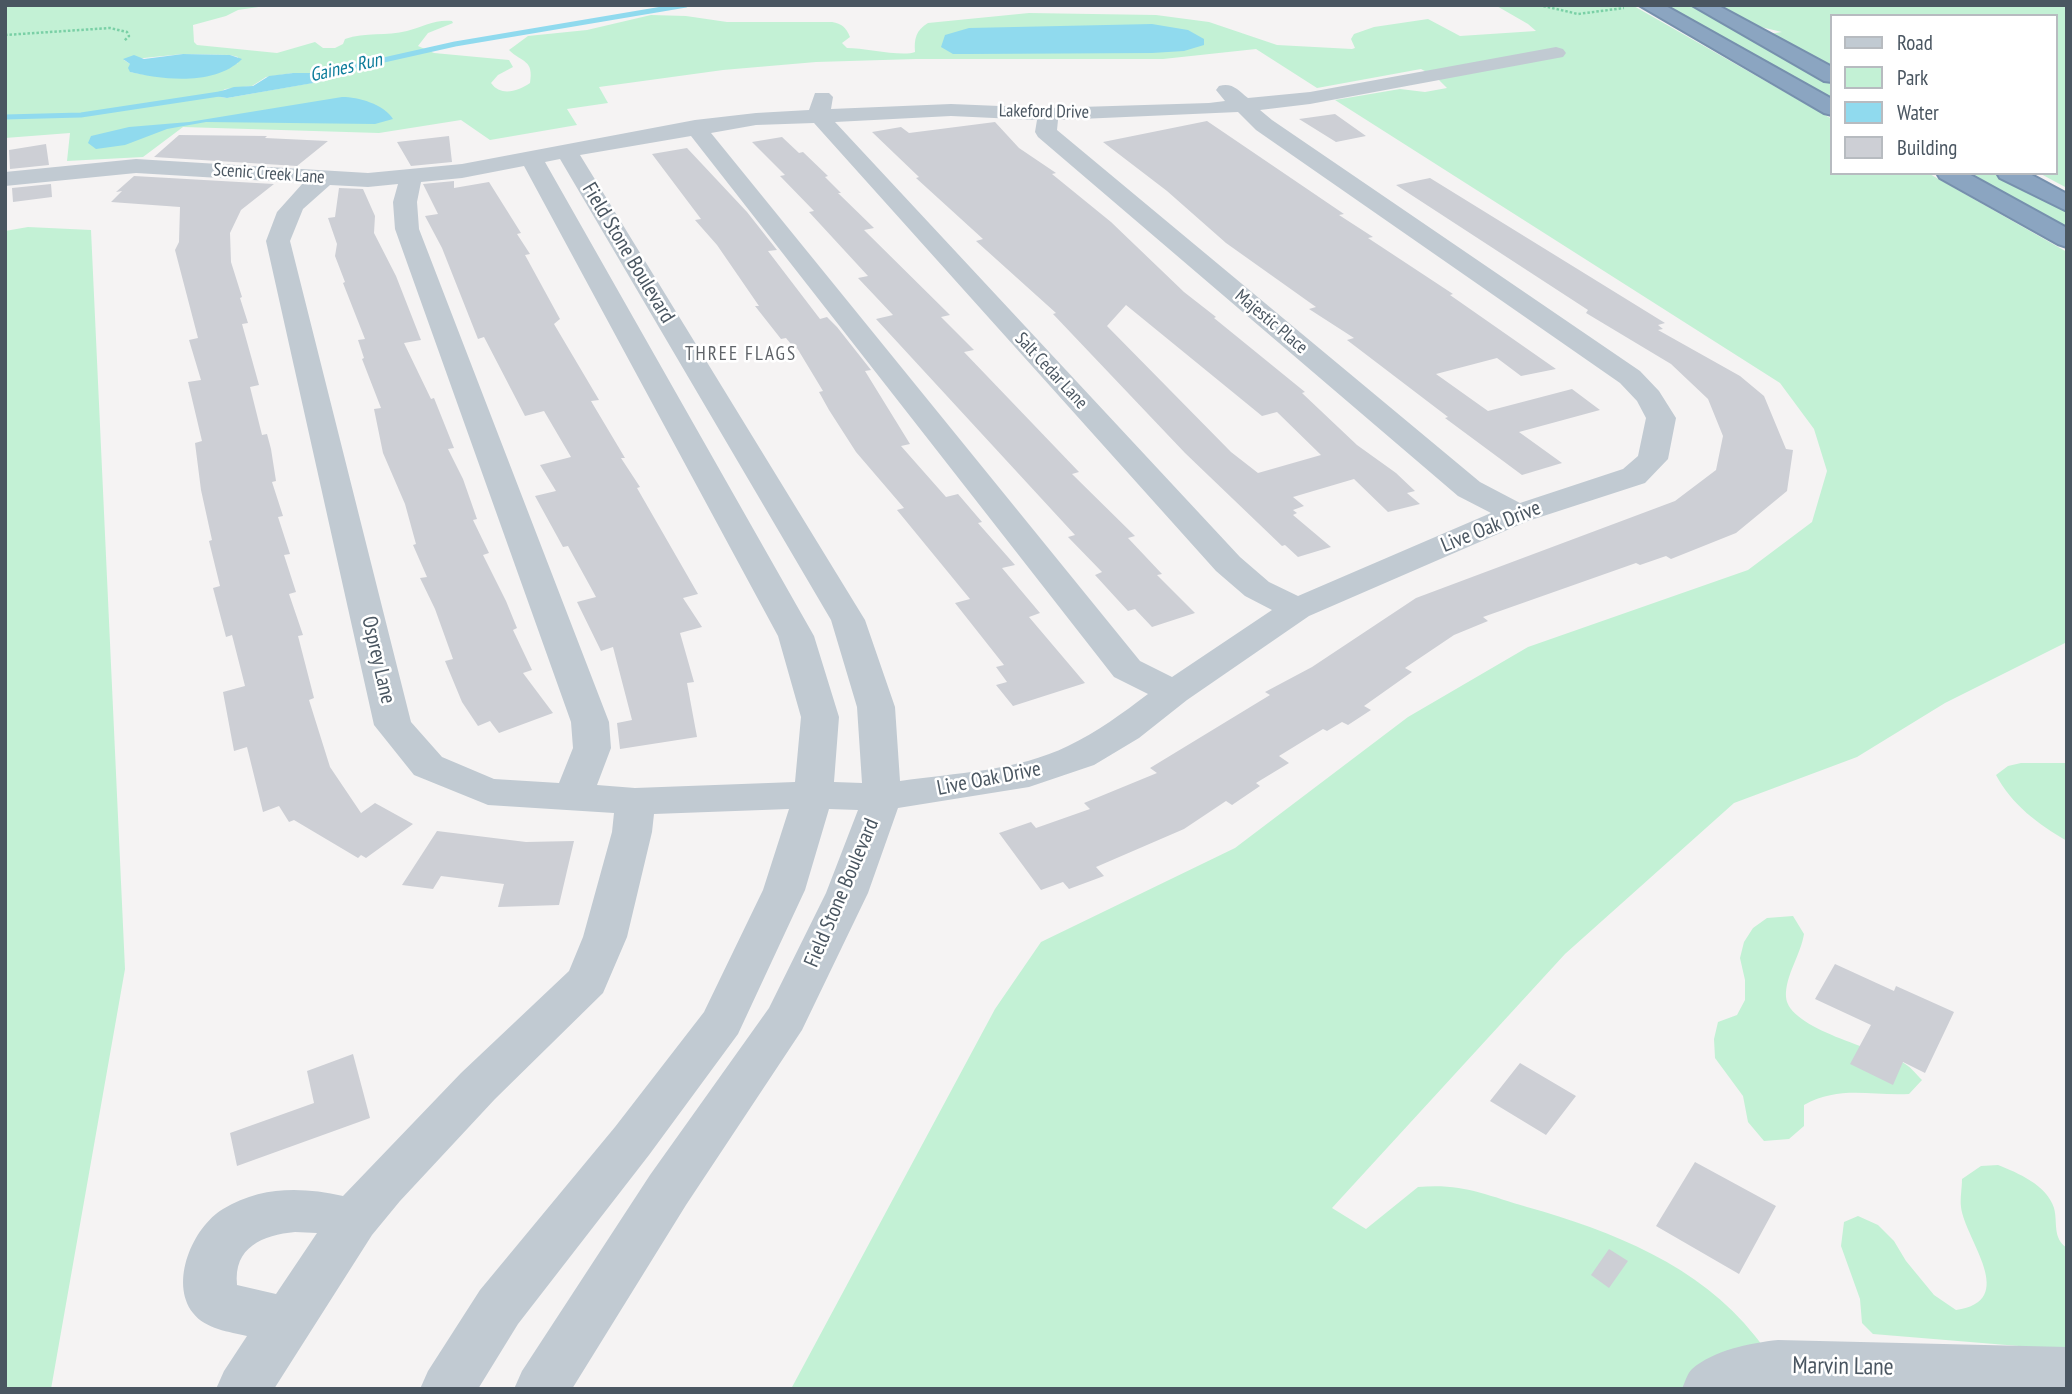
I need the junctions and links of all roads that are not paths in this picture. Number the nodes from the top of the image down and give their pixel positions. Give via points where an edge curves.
1 (1648, 5) edge
2 (1702, 5) edge
3 (1556, 53) dead end
4 (1830, 75) edge
5 (1291, 81) dead end
6 (1234, 98) junction
7 (820, 106) junction
8 (1830, 107) edge
9 (1048, 114) junction
10 (614, 121) dead end
11 (695, 127) junction
12 (549, 154) junction
13 (1953, 175) edge
14 (2013, 175) edge
15 (411, 177) junction
16 (324, 178) junction
17 (5, 179) edge
18 (2067, 204) edge
19 (2067, 239) edge
20 (1517, 514) junction
21 (1297, 610) junction
22 (1174, 692) junction
23 (813, 795) junction
24 (882, 797) junction
25 (573, 798) junction
26 (635, 801) junction
27 (355, 1220) junction
28 (287, 1320) junction
29 (2067, 1372) edge
30 (243, 1389) edge
31 (447, 1389) edge
32 (541, 1389) edge
33 (1709, 1389) edge

1 - 8 highway
2 - 4 highway
3 - 6 street, Lakeford Drive via 1310,98
5 - 6 street
6 - 7 street via 889,94
6 - 9 street, Lakeford Drive
6 - 20 street, Live Oak Drive via 1264,125 1630,377 1649,397 1661,418 1653,459 1644,468 1634,476
7 - 9 street, Lakeford Drive
7 - 10 street via 732,105
7 - 11 street, Lakeford Drive
7 - 21 street, Salt Cedar Lane via 830,131 1228,564 1257,590
9 - 20 street, Majestic Place via 1046,132 1469,489
11 - 12 street, Lakeford Drive
11 - 22 lane via 1127,669
12 - 15 street, Scenic Creek Lane
12 - 23 street, Field Stone Boulevard via 796,636 820,717
12 - 24 street, Field Stone Boulevard via 848,620 876,707
13 - 19 highway
14 - 18 highway
15 - 16 street, Scenic Creek Lane
15 - 25 street via 405,202 407,229 590,722 592,748
16 - 17 street, Scenic Creek Lane via 136,166
16 - 25 street, Osprey Lane via 299,197 284,217 278,241 393,725 428,766 488,792
20 - 21 street, Live Oak Drive
21 - 22 street, Live Oak Drive
22 - 24 street, Live Oak Drive via 1126,729 1080,756 1042,770
23 - 24 street, Live Oak Drive
23 - 26 street, Osprey Lane
23 - 31 street, Field Stone Boulevard via 784,890 722,1022 499,1307
24 - 32 street, Field Stone Boulevard via 847,893 786,1018 668,1190
25 - 26 street, Osprey Lane
26 - 27 street via 632,832 602,947 587,981 478,1086
27 - 28 street
27 - 28 street via 297,1210 243,1222 223,1237 211,1258 208,1279 212,1297 225,1307
28 - 30 street
29 - 33 street, Marvin Lane via 1778,1365 1749,1368 1724,1377

